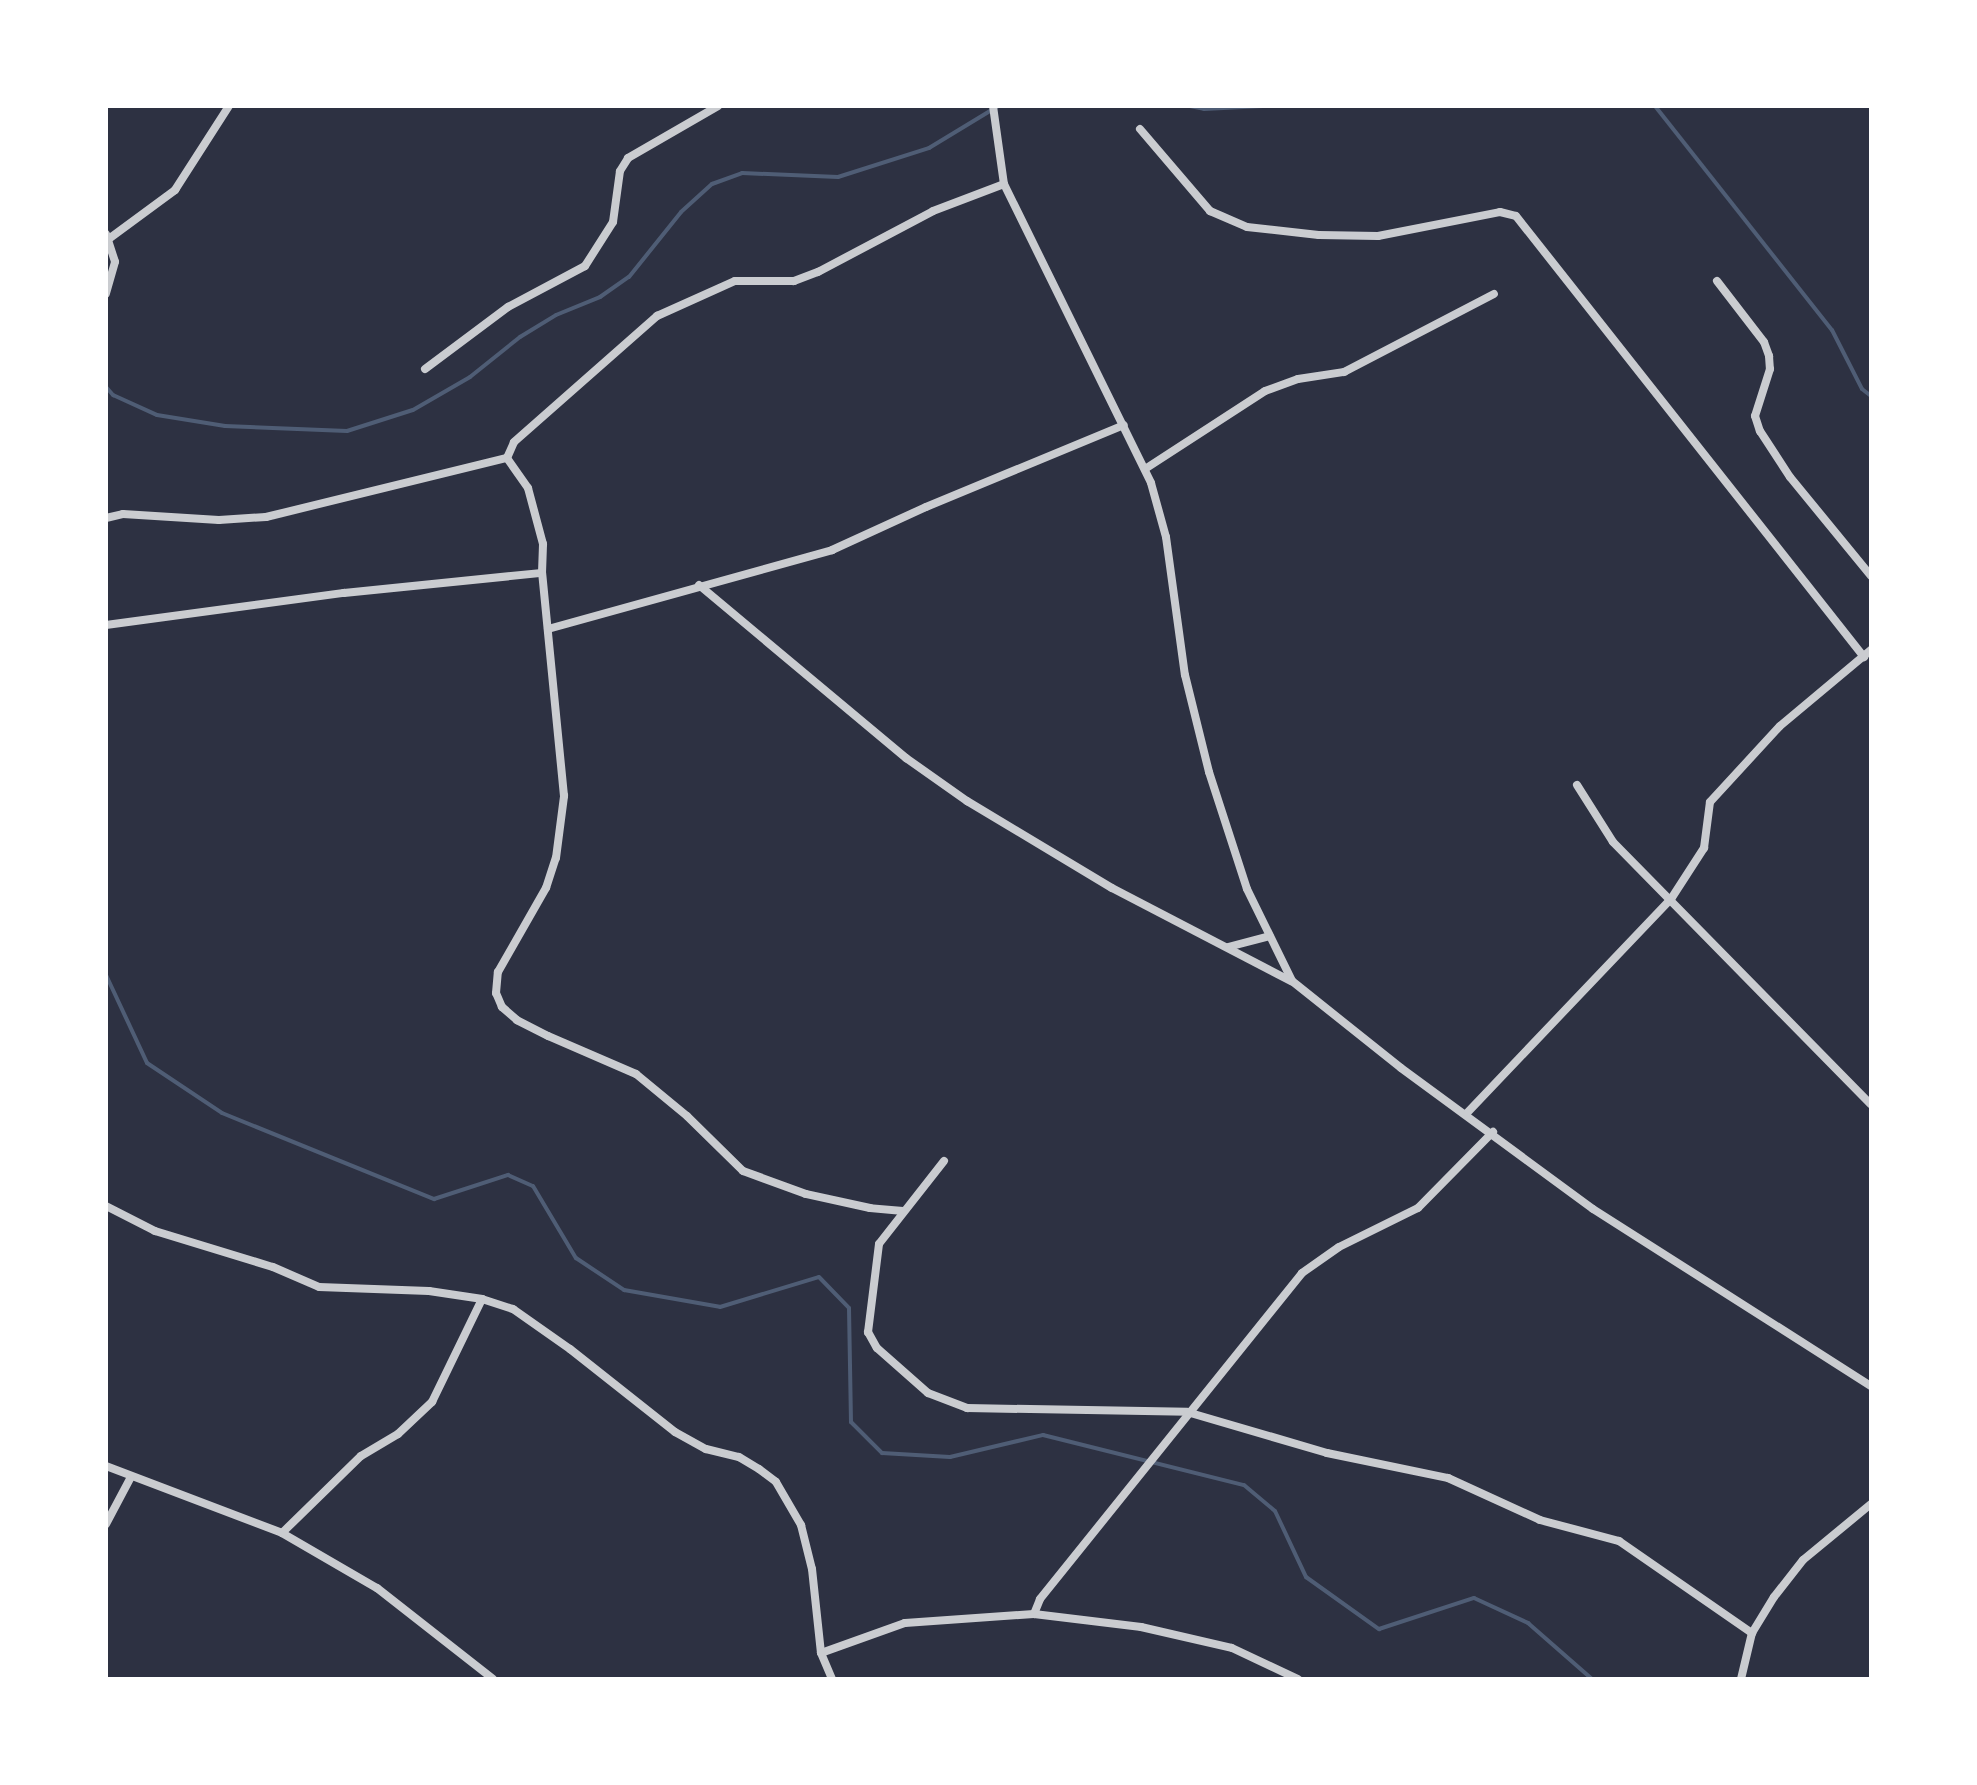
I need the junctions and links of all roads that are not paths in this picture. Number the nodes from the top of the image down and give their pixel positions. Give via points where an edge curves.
1 (229, 106) edge
2 (718, 106) edge
3 (993, 106) edge
4 (1140, 129) dead end
5 (1004, 184) junction
6 (108, 236) edge
7 (1717, 281) dead end
8 (106, 294) edge
9 (1494, 294) dead end
10 (425, 369) dead end
11 (1124, 425) junction
12 (507, 458) junction
13 (1145, 469) junction
14 (106, 518) edge
15 (542, 573) junction
16 (1871, 576) edge
17 (699, 585) junction
18 (106, 625) edge
19 (548, 629) junction
20 (1867, 654) edge
21 (1577, 785) dead end
22 (1671, 899) junction
23 (1270, 936) junction
24 (1227, 947) junction
25 (1292, 981) junction
26 (1871, 1105) edge
27 (1467, 1113) junction
28 (1493, 1132) junction
29 (944, 1161) dead end
30 (106, 1206) edge
31 (903, 1211) junction
32 (482, 1299) junction
33 (1871, 1386) edge
34 (1187, 1412) junction
35 (106, 1466) edge
36 (131, 1477) junction
37 (1871, 1504) edge
38 (106, 1524) edge
39 (282, 1533) junction
40 (1034, 1614) junction
41 (1752, 1633) junction
42 (821, 1653) junction
43 (493, 1679) edge
44 (832, 1679) edge
45 (1298, 1679) edge
46 (1741, 1679) edge

1 - 6 street via 175,190
2 - 10 street via 628,158 620,171 613,222 585,266 508,307
3 - 5 street
4 - 20 street via 1210,211 1247,227 1378,236 1500,212 1516,216
5 - 11 street
5 - 12 street via 933,211 818,272 794,281 735,281 657,316 514,442
6 - 8 street via 115,262
7 - 16 street via 1769,356 1755,416 1760,431 1790,477
9 - 13 street via 1344,372 1265,391
11 - 13 street
11 - 17 street via 832,550
12 - 14 street via 266,517
12 - 15 street via 528,488 543,544
13 - 23 street via 1166,537 1185,675 1209,772 1247,889
15 - 18 street
15 - 19 street
17 - 19 street
17 - 24 street via 906,758 967,801 1112,888
19 - 31 street via 564,796 556,858 546,888 498,972 496,993 502,1007 548,1036 636,1074 743,1171 806,1194
20 - 22 street via 1780,726 1710,802 1704,848
21 - 22 street via 1613,842
22 - 26 street
22 - 27 street
23 - 24 street
23 - 25 street
24 - 25 street
25 - 27 street
27 - 28 street
28 - 33 street via 1629,1234
28 - 34 street via 1418,1208 1339,1247 1302,1273
29 - 31 street
30 - 32 street via 155,1231 273,1267 319,1287 429,1291
31 - 34 street via 879,1244 868,1332 877,1348 928,1393 967,1408
32 - 39 street via 432,1402 398,1434 361,1456
32 - 42 street via 524,1317 675,1432 706,1449 739,1457 776,1482 790,1502 809,1553
34 - 40 street via 1040,1599
34 - 41 street via 1327,1453 1448,1478 1540,1520 1619,1541
35 - 36 street
36 - 38 street
36 - 39 street
37 - 41 street via 1803,1560
39 - 43 street via 377,1588
40 - 42 street via 905,1623
40 - 45 street via 1141,1627 1232,1648
41 - 46 street
42 - 44 street

